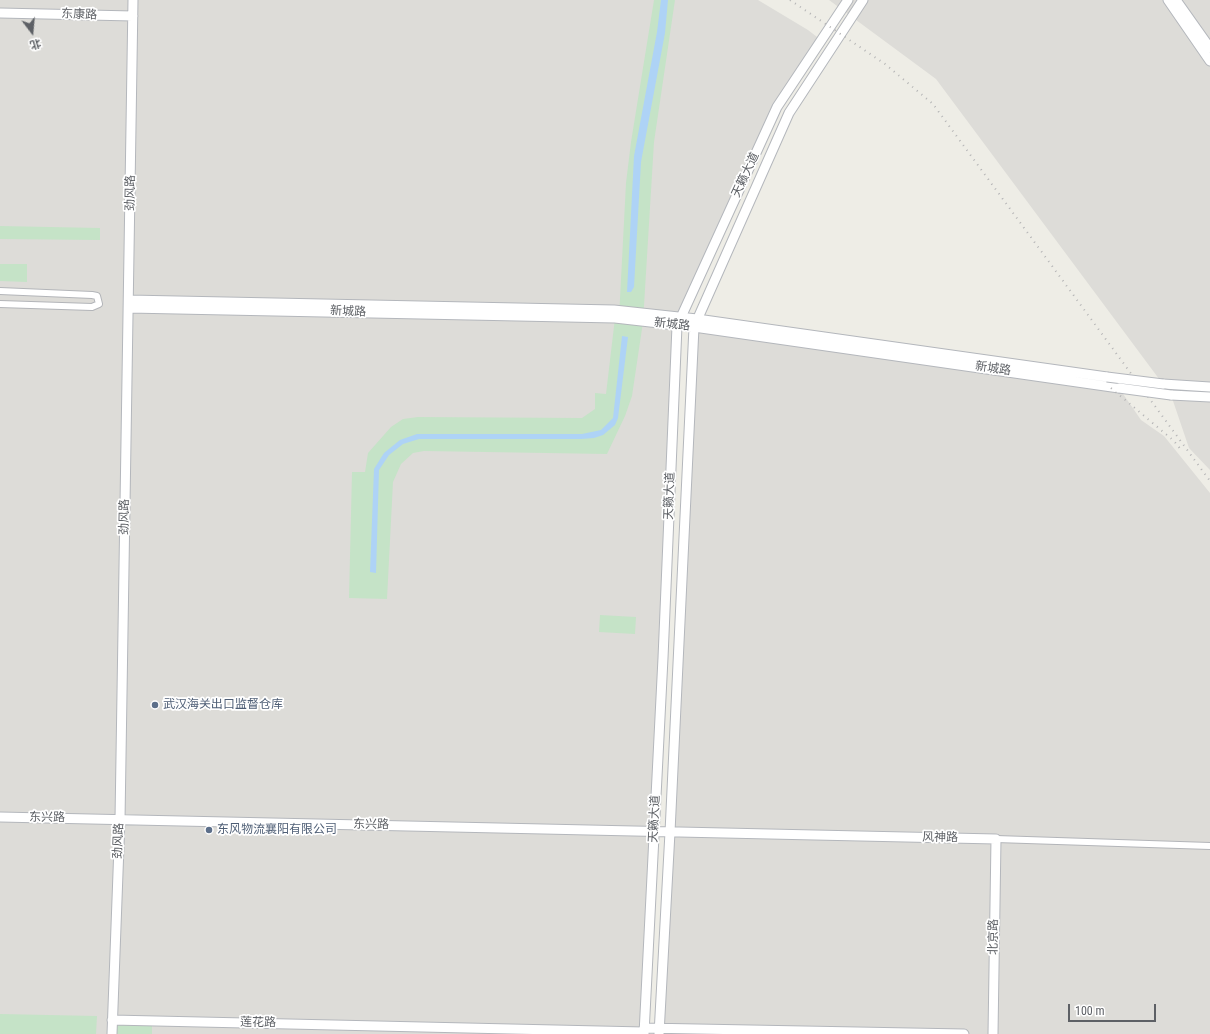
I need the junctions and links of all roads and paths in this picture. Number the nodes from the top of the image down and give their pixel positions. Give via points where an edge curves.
1 (133, 0) edge
2 (138, 0) edge
3 (848, 0) edge
4 (863, 0) edge
5 (1168, 0) edge
6 (1176, 0) edge
7 (0, 12) edge
8 (133, 16) junction
9 (1210, 48) edge
10 (1210, 61) edge
11 (0, 291) edge
12 (0, 304) edge
13 (132, 304) junction
14 (679, 322) junction
15 (696, 323) junction
16 (1210, 387) edge
17 (1210, 398) edge
18 (0, 817) edge
19 (122, 819) junction
20 (654, 831) junction
21 (670, 832) junction
22 (996, 839) junction
23 (1210, 846) edge
24 (114, 1020) junction
25 (659, 1031) edge
26 (644, 1032) edge
27 (112, 1034) edge
28 (117, 1034) edge
29 (964, 1034) edge
30 (992, 1034) edge

1 - 8 street, 劲风路
2 - 13 street, 劲风路
3 - 14 street, 天籁大道 via 777,107
4 - 15 street, 天籁大道 via 789,113
5 - 10 street
6 - 9 street
7 - 8 street, 东康路
8 - 13 street, 劲风路
11 - 12 street via 92,295 97,296 99,304 92,308
13 - 14 street, 新城路 via 592,317
13 - 19 street, 劲风路
14 - 15 street, 新城路
14 - 20 street, 天籁大道
15 - 16 street, 新城路, bridge via 1107,377
15 - 17 street, 新城路, bridge via 1119,388
15 - 21 street, 天籁大道
18 - 19 street, 东兴路
19 - 20 street, 东兴路
19 - 24 street, 劲风路
20 - 21 street, 东兴路
20 - 26 street, 天籁大道
21 - 22 street, 风神路
21 - 25 street, 天籁大道
22 - 23 street, 风神路
22 - 30 street, 北京路
24 - 26 street, 莲花路
24 - 27 street, 劲风路
24 - 28 street, 劲风路
25 - 26 street, 莲花路
25 - 29 street, 莲花路

